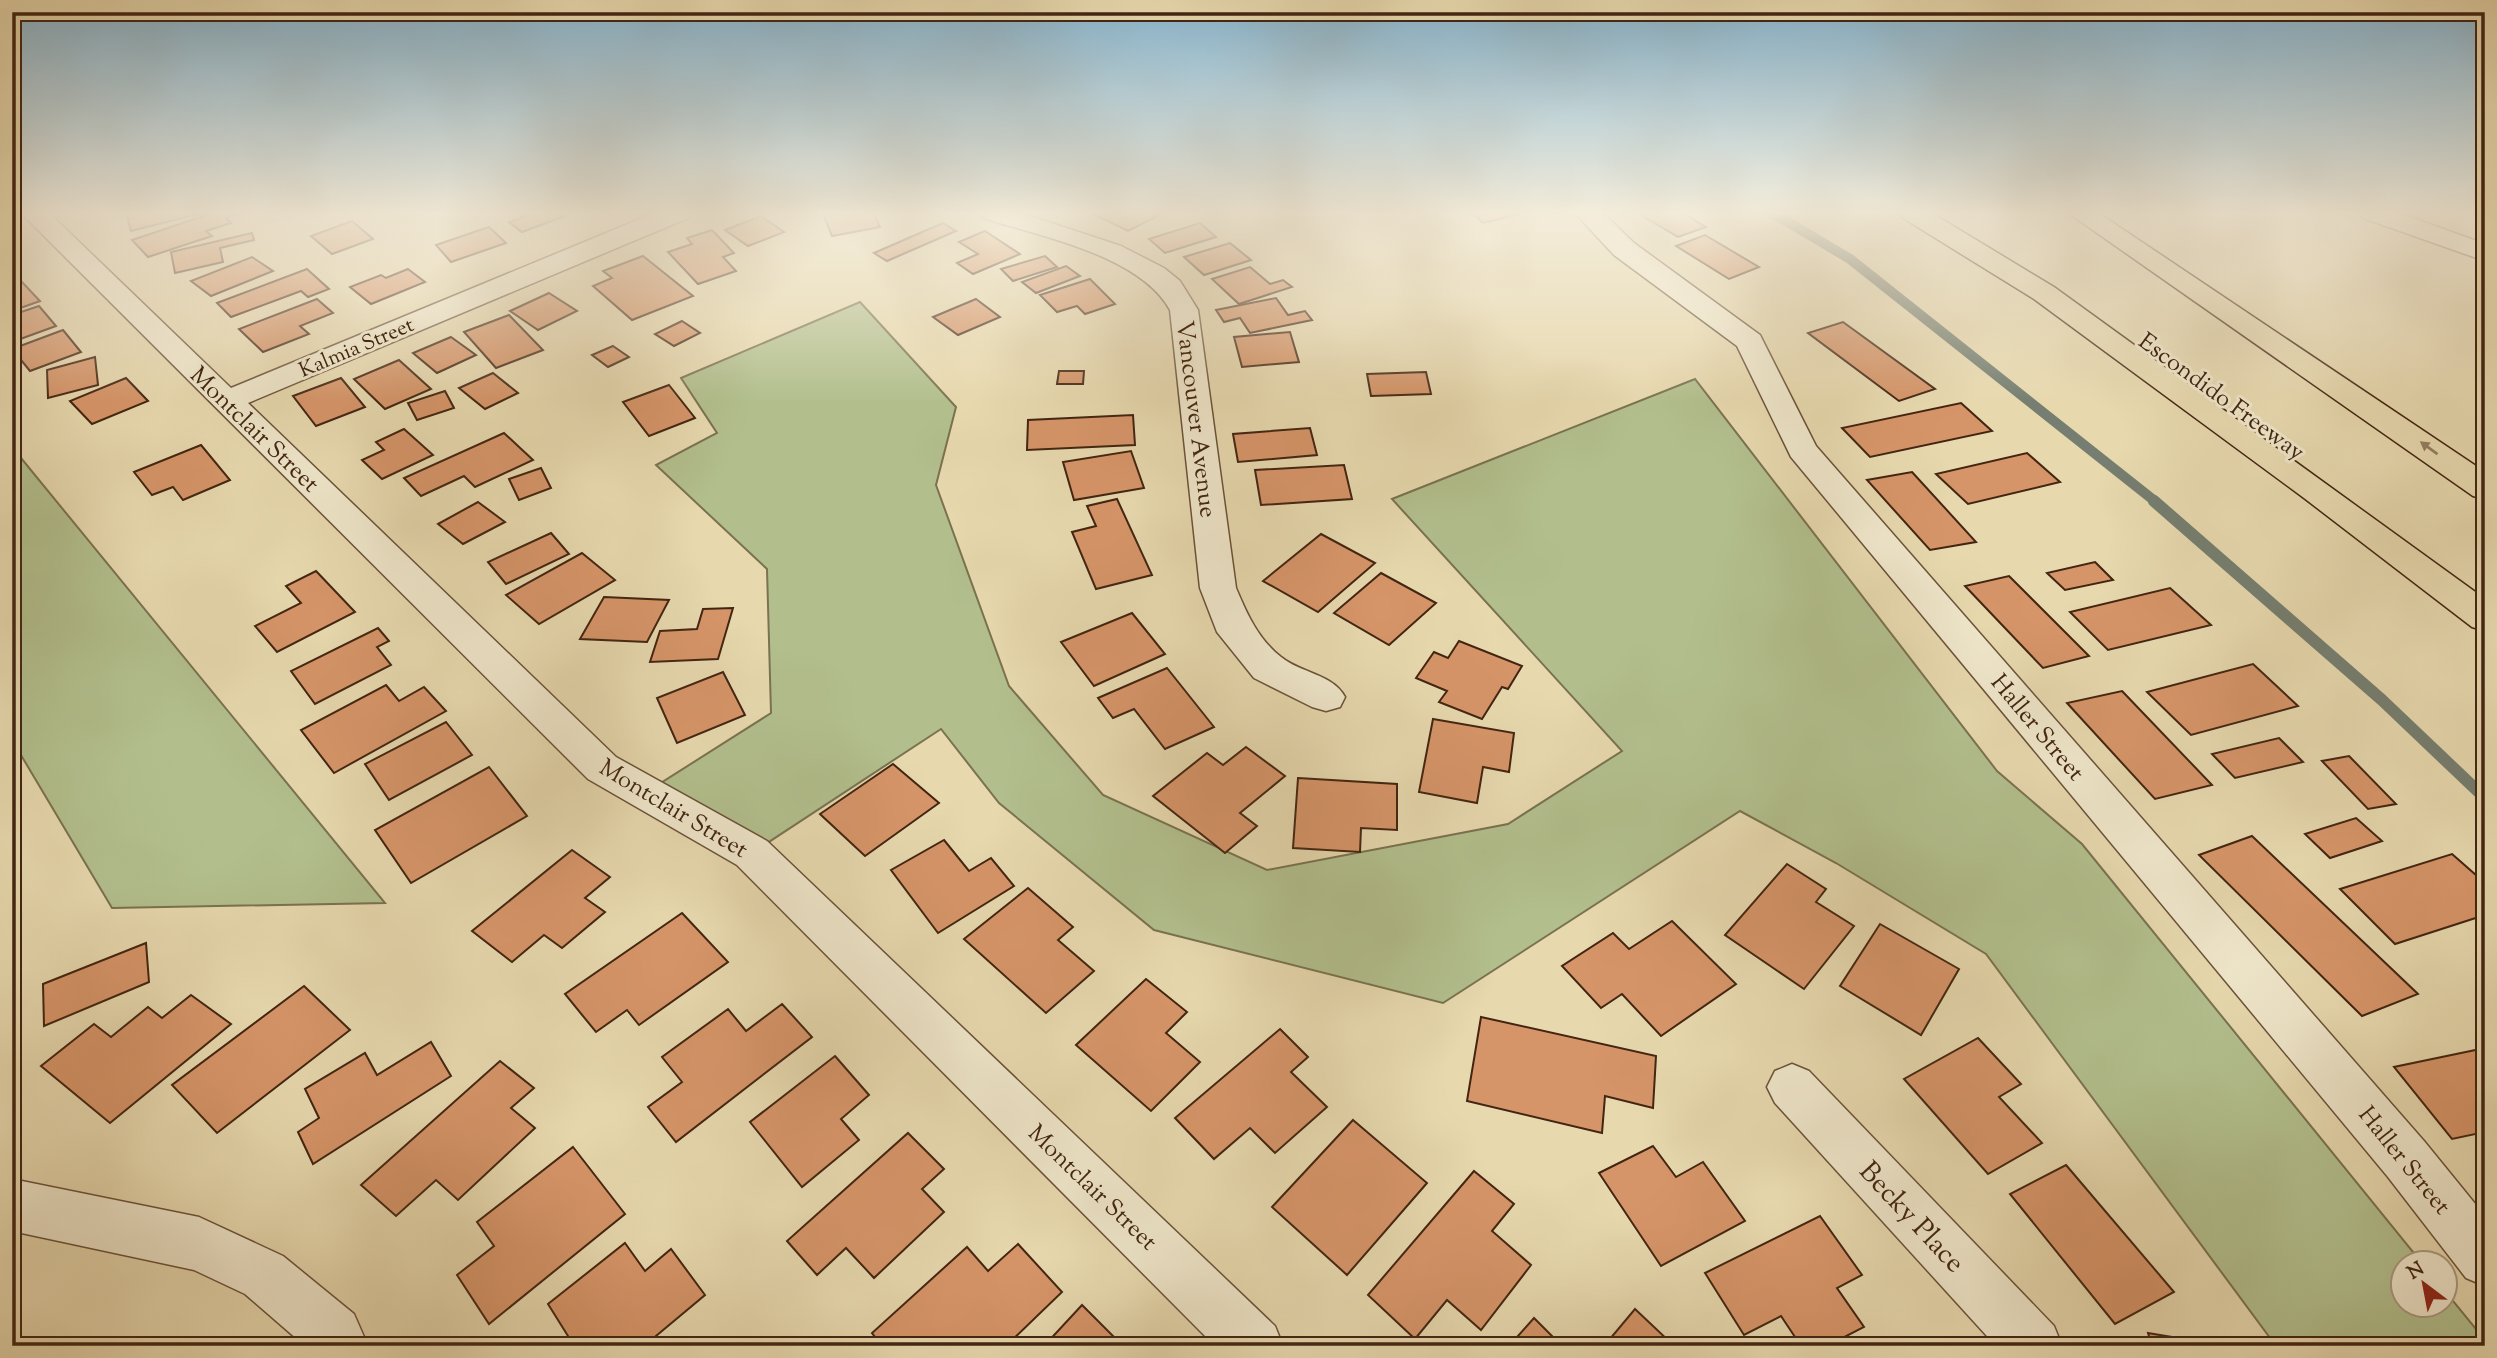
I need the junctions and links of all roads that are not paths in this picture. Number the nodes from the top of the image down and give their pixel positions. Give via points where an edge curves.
1 (98, 275) edge
2 (527, 275) edge
3 (1153, 275) edge
4 (1660, 275) edge
5 (2015, 275) edge
6 (2046, 275) edge
7 (2175, 275) edge
8 (226, 401) junction
9 (2485, 488) edge
10 (2485, 590) edge
11 (2485, 618) edge
12 (1326, 697) dead end
13 (1792, 1087) dead end
14 (12, 1205) edge
15 (2485, 1259) edge
16 (340, 1346) edge
17 (1255, 1346) edge
18 (2034, 1346) edge

1 - 8 street, Montclair Street
2 - 8 street, Kalmia Street
3 - 12 street, Vancouver Avenue via 1170,287 1184,310 1218,587 1236,632 1268,668
4 - 15 street, Haller Street via 1750,341 1802,450 2406,1159
5 - 11 highway via 2316,489
6 - 10 highway, Escondido Freeway via 2229,398
9 -> 7 highway
8 - 17 street, Montclair Street via 602,768 752,853
13 - 18 street, Becky Place
14 - 16 street via 199,1244 264,1275 334,1334

